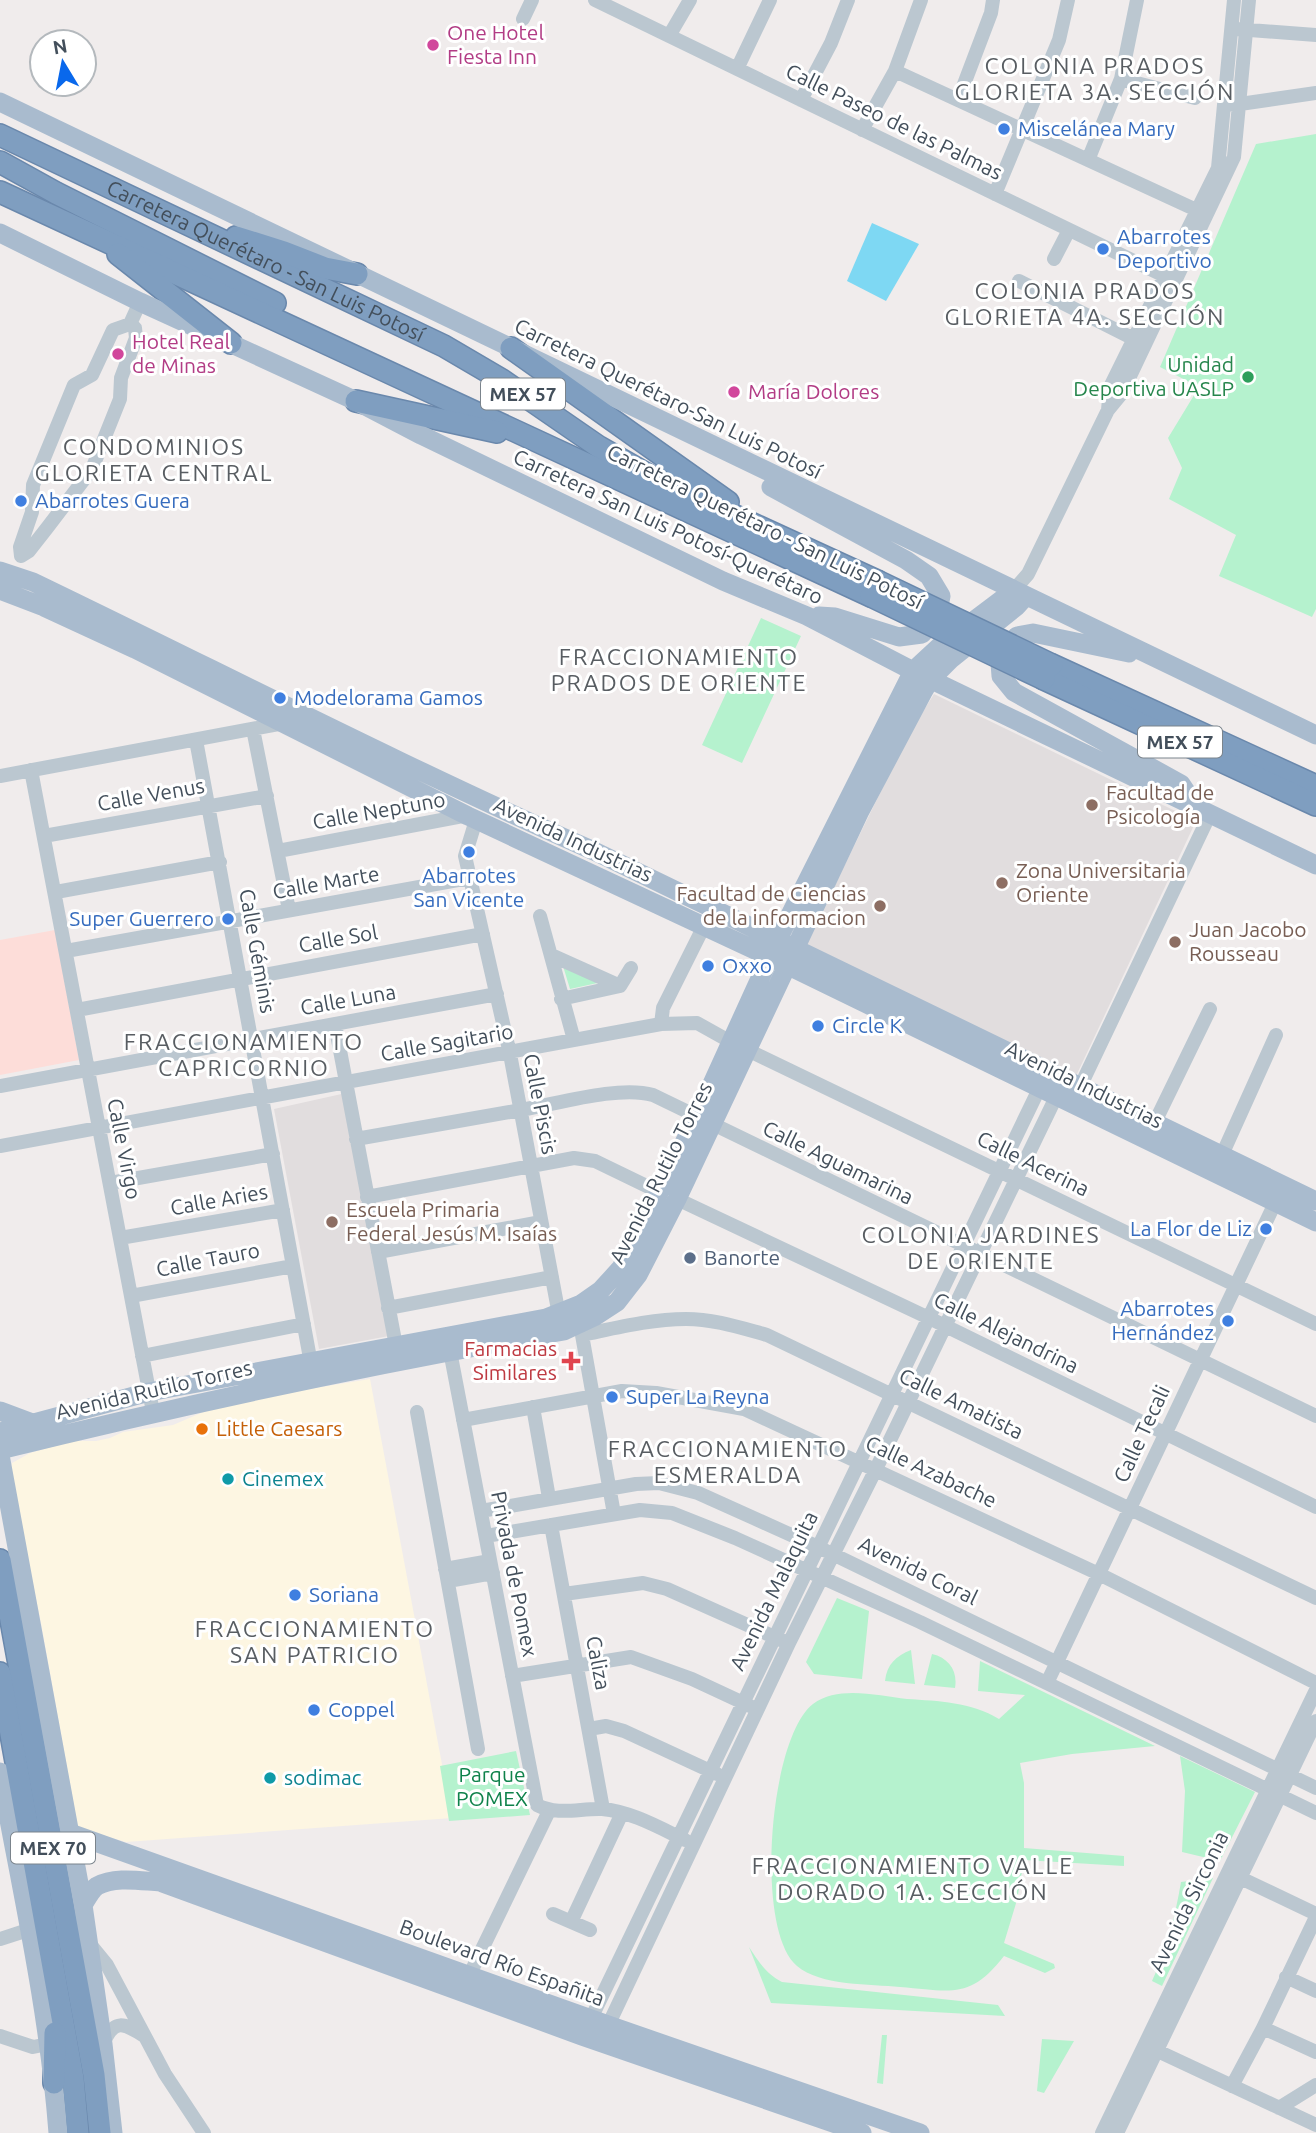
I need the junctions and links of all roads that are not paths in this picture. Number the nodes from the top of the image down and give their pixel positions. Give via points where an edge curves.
1 (532, 0) edge
2 (595, 0) edge
3 (690, 0) edge
4 (770, 0) edge
5 (848, 0) edge
6 (921, 0) edge
7 (993, 0) edge
8 (1068, 0) edge
9 (1137, 0) edge
10 (1234, 0) edge
11 (1249, 0) edge
12 (612, 4) edge
13 (523, 19) dead end
14 (1239, 29) junction
15 (1316, 34) edge
16 (669, 36) junction
17 (737, 69) junction
18 (894, 71) junction
19 (1121, 79) junction
20 (1316, 93) edge
21 (1195, 98) dead end
22 (801, 100) junction
23 (958, 100) junction
24 (0, 102) edge
25 (1240, 104) junction
26 (1225, 106) junction
27 (0, 120) edge
28 (862, 130) junction
29 (1023, 130) junction
30 (0, 135) edge
31 (1088, 160) junction
32 (0, 162) edge
33 (0, 192) edge
34 (995, 194) junction
35 (1203, 213) junction
36 (196, 230) junction
37 (1069, 230) junction
38 (0, 233) edge
39 (92, 233) junction
40 (1054, 259) dead end
41 (357, 274) junction
42 (1170, 279) junction
43 (1018, 281) dead end
44 (140, 302) junction
45 (130, 324) junction
46 (1134, 339) junction
47 (231, 344) junction
48 (511, 348) junction
49 (96, 367) junction
50 (1124, 374) junction
51 (121, 378) junction
52 (421, 387) junction
53 (356, 401) junction
54 (541, 442) junction
55 (705, 442) junction
56 (32, 512) junction
57 (51, 521) junction
58 (773, 533) junction
59 (21, 556) junction
60 (7, 573) edge
61 (874, 589) junction
62 (0, 590) edge
63 (1019, 594) junction
64 (807, 616) junction
65 (90, 628) junction
66 (134, 631) junction
67 (1158, 659) junction
68 (1048, 672) junction
69 (922, 676) junction
70 (308, 718) junction
71 (281, 724) junction
72 (253, 729) junction
73 (1316, 735) edge
74 (327, 737) junction
75 (196, 740) junction
76 (31, 771) junction
77 (0, 776) edge
78 (1316, 786) edge
79 (267, 796) junction
80 (476, 798) junction
81 (208, 805) junction
82 (1316, 805) edge
83 (1204, 811) junction
84 (472, 818) junction
85 (44, 836) junction
86 (278, 851) junction
87 (220, 862) junction
88 (1316, 865) edge
89 (469, 878) junction
90 (55, 892) junction
91 (289, 910) junction
92 (540, 916) dead end
93 (230, 921) junction
94 (704, 926) junction
95 (483, 934) junction
96 (738, 943) junction
97 (66, 951) junction
98 (782, 953) junction
99 (551, 955) junction
100 (631, 968) dead end
101 (240, 979) junction
102 (827, 985) junction
103 (620, 986) junction
104 (764, 990) junction
105 (497, 994) junction
106 (562, 999) junction
107 (1210, 1009) dead end
108 (77, 1010) junction
109 (335, 1024) junction
110 (661, 1024) junction
111 (1276, 1035) dead end
112 (251, 1038) junction
113 (574, 1040) junction
114 (739, 1046) junction
115 (510, 1054) junction
116 (88, 1069) junction
117 (346, 1083) junction
118 (1080, 1085) junction
119 (0, 1086) edge
120 (1048, 1093) junction
121 (262, 1099) junction
122 (521, 1110) junction
123 (704, 1121) junction
124 (1154, 1122) junction
125 (99, 1127) junction
126 (356, 1139) junction
127 (0, 1146) edge
128 (272, 1154) junction
129 (1223, 1155) junction
130 (531, 1166) junction
131 (999, 1171) junction
132 (1016, 1179) junction
133 (110, 1183) junction
134 (668, 1196) junction
135 (367, 1197) junction
136 (1316, 1201) edge
137 (1275, 1203) junction
138 (283, 1210) junction
139 (541, 1222) junction
140 (1316, 1222) edge
141 (120, 1238) junction
142 (963, 1246) junction
143 (378, 1252) junction
144 (980, 1254) junction
145 (293, 1266) junction
146 (552, 1277) junction
147 (1236, 1285) junction
148 (131, 1296) junction
149 (388, 1308) junction
150 (559, 1315) junction
151 (929, 1318) junction
152 (304, 1324) junction
153 (1316, 1324) edge
154 (945, 1327) junction
155 (578, 1331) junction
156 (396, 1346) junction
157 (450, 1351) junction
158 (142, 1356) junction
159 (1200, 1360) junction
160 (312, 1369) junction
161 (149, 1392) junction
162 (892, 1394) junction
163 (593, 1396) junction
164 (908, 1402) junction
165 (533, 1407) junction
166 (0, 1412) edge
167 (153, 1412) junction
168 (417, 1412) dead end
169 (1316, 1416) edge
170 (463, 1420) junction
171 (33, 1423) junction
172 (0, 1432) edge
173 (1165, 1435) junction
174 (0, 1452) edge
175 (859, 1462) junction
176 (876, 1469) junction
177 (609, 1488) junction
178 (549, 1498) junction
179 (1316, 1507) edge
180 (1130, 1508) junction
181 (481, 1511) junction
182 (614, 1514) junction
183 (551, 1525) junction
184 (486, 1536) junction
185 (818, 1547) junction
186 (833, 1553) junction
187 (1, 1564) edge
188 (492, 1567) junction
189 (808, 1571) junction
190 (1099, 1574) junction
191 (446, 1575) junction
192 (822, 1577) junction
193 (564, 1594) junction
194 (1316, 1598) edge
195 (928, 1600) junction
196 (920, 1622) junction
197 (775, 1637) junction
198 (789, 1643) junction
199 (1057, 1663) junction
200 (578, 1665) junction
201 (0, 1673) edge
202 (513, 1676) junction
203 (1047, 1683) junction
204 (1316, 1683) edge
205 (1316, 1690) edge
206 (743, 1703) junction
207 (758, 1710) junction
208 (1316, 1721) edge
209 (589, 1729) junction
210 (478, 1749) dead end
211 (711, 1770) junction
212 (0, 1772) edge
213 (1283, 1772) junction
214 (724, 1777) junction
215 (1316, 1788) edge
216 (1266, 1790) junction
217 (1280, 1796) junction
218 (543, 1808) junction
219 (603, 1809) junction
220 (622, 1813) junction
221 (1316, 1813) edge
222 (5, 1821) edge
223 (70, 1833) junction
224 (679, 1837) junction
225 (693, 1843) junction
226 (1234, 1875) junction
227 (83, 1905) junction
228 (553, 1914) dead end
229 (1316, 1916) edge
230 (571, 1922) junction
231 (29, 1930) junction
232 (590, 1930) dead end
233 (0, 1939) edge
234 (89, 1943) junction
235 (470, 1976) junction
236 (1286, 1977) junction
237 (56, 1982) junction
238 (1316, 1991) edge
239 (1263, 2028) junction
240 (596, 2031) junction
241 (0, 2036) edge
242 (146, 2037) junction
243 (48, 2044) junction
244 (103, 2044) junction
245 (1151, 2048) junction
246 (1316, 2052) edge
247 (54, 2083) junction
248 (1316, 2085) edge
249 (1232, 2086) junction
250 (1279, 2108) junction
251 (110, 2109) junction
252 (1316, 2125) edge
253 (58, 2133) edge
254 (78, 2133) edge
255 (100, 2133) edge
256 (107, 2133) edge
257 (113, 2133) edge
258 (204, 2133) edge
259 (862, 2133) edge
260 (920, 2133) edge
261 (1108, 2133) edge

1 - 13 street
2 - 12 street, Calle Paseo de las Palmas
3 - 16 street
4 - 17 street
5 - 22 street
6 - 18 street
7 - 23 street
8 - 29 street via 1059,40
9 - 19 street
10 - 14 street
11 - 14 street
12 - 16 street, Calle Paseo de las Palmas
14 - 15 street
14 - 25 street
14 - 26 street
16 - 17 street, Calle Paseo de las Palmas
17 - 22 street, Calle Paseo de las Palmas
18 - 23 street
18 - 28 street
19 - 21 street
19 - 31 street
20 - 25 street
22 - 28 street, Calle Paseo de las Palmas
23 - 29 street
24 - 41 main road, Carretera Querétaro-San Luis Potosí
25 - 26 street
25 - 35 street via 1234,157
26 - 35 street via 1218,168
27 - 36 highway via 158,196 189,217
28 - 34 street, Calle Paseo de las Palmas
29 - 31 street
29 - 34 street
30 - 36 highway, Carretera Querétaro - San Luis Potosí / MEX 57
31 - 35 street
32 - 52 highway via 402,367
33 - 39 highway, Carretera Querétaro - San Luis Potosí / MEX 57
34 - 37 street, Calle Paseo de las Palmas
35 - 42 street
36 - 41 highway via 245,239 325,268
36 - 58 highway, Carretera Querétaro - San Luis Potosí / MEX 57 via 444,346 657,480
37 - 40 street
37 - 42 street, Calle Paseo de las Palmas
38 - 44 main road, Carretera San Luis Potosí-Querétaro
39 - 47 highway
39 - 52 highway, Carretera Querétaro - San Luis Potosí / MEX 57
41 - 48 main road, Carretera Querétaro-San Luis Potosí
42 - 46 street
42 - 50 street
43 - 46 street
44 - 45 street
44 - 47 main road, Carretera San Luis Potosí-Querétaro
45 - 49 street via 113,330
45 - 51 street via 136,338
46 - 50 street
47 - 53 main road, Carretera San Luis Potosí-Querétaro
48 - 55 main road, Carretera Querétaro-San Luis Potosí
48 - 58 highway
49 - 51 street
49 - 56 street via 92,375 74,385 33,485
50 - 63 street
51 - 57 street via 120,400 92,468
52 - 54 highway, Carretera Querétaro - San Luis Potosí / MEX 57
53 - 54 highway
53 - 64 main road, Carretera San Luis Potosí-Querétaro via 723,581
54 - 61 highway, Carretera Querétaro - San Luis Potosí / MEX 57
55 - 63 main road, Carretera Querétaro-San Luis Potosí
55 - 64 main road via 722,459 906,560 929,576 940,596 937,617 922,634 900,637 835,617
56 - 57 street
56 - 59 street
57 - 59 street
58 - 61 highway, Carretera Querétaro - San Luis Potosí / MEX 57
59 - 60 street
60 - 66 main road, Avenida Industrias
61 - 68 highway, Carretera Querétaro - San Luis Potosí / MEX 57, bridge
62 - 65 main road, Avenida Industrias
63 - 67 main road, Carretera Querétaro-San Luis Potosí
63 - 69 main road, Avenida Rutilo Torres via 1017,606 951,659
64 - 69 main road, Carretera San Luis Potosí-Querétaro
65 - 66 main road via 121,636
65 - 71 main road, Avenida Industrias
66 - 70 main road, Avenida Industrias
67 - 73 main road, Carretera Querétaro-San Luis Potosí
67 - 83 main road via 1033,633 1017,636 1000,663 1001,676 1014,692 1181,784
68 - 78 highway, Carretera Querétaro - San Luis Potosí / MEX 57
68 - 82 highway, Carretera Querétaro - San Luis Potosí / MEX 57
69 - 83 main road, Carretera San Luis Potosí-Querétaro
69 - 98 main road, Avenida Rutilo Torres via 914,706
70 - 71 street
70 - 74 main road, Avenida Industrias
71 - 72 street
71 - 74 main road, Avenida Industrias
72 - 75 street
72 - 79 street
74 - 80 main road, Avenida Industrias
74 - 84 main road, Avenida Industrias
75 - 76 street
75 - 81 street, Calle Géminis
76 - 77 street
76 - 85 street, Calle Virgo
79 - 81 street, Calle Venus
79 - 86 street
80 - 84 street, Calle Neptuno
80 - 98 main road, Avenida Industrias via 594,851
81 - 85 street, Calle Venus
81 - 87 street, Calle Géminis
83 - 88 main road, Carretera San Luis Potosí-Querétaro
83 - 118 street
84 - 86 street, Calle Neptuno
84 - 89 street, Calle Piscis via 465,856
84 - 94 main road, Avenida Industrias
85 - 90 street, Calle Virgo
86 - 91 street
87 - 90 street
87 - 93 street, Calle Géminis
89 - 91 street, Calle Marte
89 - 95 street, Calle Piscis
90 - 97 street, Calle Virgo
91 - 93 street, Calle Marte
92 - 99 street
93 - 97 street, Calle Marte
93 - 101 street, Calle Géminis
94 - 96 main road, Avenida Industrias
94 - 110 street via 663,1008
95 - 101 street, Calle Sol
95 - 105 street, Calle Piscis
96 - 98 main road, Avenida Industrias
96 - 104 main road via 754,963
97 - 108 street, Calle Virgo
98 - 102 main road, Avenida Industrias
98 - 104 main road, Avenida Rutilo Torres
98 - 118 main road, Avenida Industrias
99 - 103 street
99 - 106 street
100 - 103 street
101 - 108 street, Calle Sol
101 - 112 street, Calle Géminis
102 - 104 main road
102 - 120 main road, Avenida Industrias
103 - 106 street
104 - 114 main road, Avenida Rutilo Torres
105 - 109 street, Calle Luna
105 - 115 street, Calle Piscis
106 - 113 street
107 - 124 street
108 - 116 street, Calle Virgo
109 - 112 street, Calle Luna
109 - 117 street
110 - 113 street, Calle Sagitario
110 - 114 street, Calle Sagitario via 697,1023
111 - 129 street
112 - 116 street, Calle Luna
112 - 121 street, Calle Géminis
113 - 115 street, Calle Sagitario
114 - 123 main road, Avenida Rutilo Torres
114 - 131 street, Calle Acerina
115 - 117 street, Calle Sagitario
115 - 122 street, Calle Piscis
116 - 119 street, Calle Luna
116 - 125 street, Calle Virgo
117 - 121 street, Calle Sagitario
117 - 126 street
118 - 124 main road, Avenida Industrias
120 - 131 street, Avenida Malaquita
120 - 132 street, Avenida Malaquita
120 - 137 main road, Avenida Industrias
121 - 125 street, Calle Sagitario
121 - 128 street, Calle Géminis
122 - 123 street, Calle Aguamarina via 631,1091 653,1095
122 - 126 street, Calle Aguamarina
122 - 130 street, Calle Piscis
123 - 134 main road, Avenida Rutilo Torres
123 - 142 street, Calle Aguamarina
124 - 129 main road, Avenida Industrias
125 - 127 street, Calle Sagitario
125 - 133 street, Calle Virgo
126 - 135 street
128 - 133 street
128 - 138 street, Calle Géminis
129 - 136 main road, Avenida Industrias
130 - 134 street, Calle Alejandrina via 575,1158 595,1161
130 - 135 street, Calle Alejandrina
130 - 139 street, Calle Piscis
131 - 132 street, Calle Acerina
131 - 142 street, Avenida Malaquita
132 - 144 street, Avenida Malaquita
132 - 147 street, Calle Acerina
133 - 141 street, Calle Virgo
134 - 150 main road, Avenida Rutilo Torres via 621,1268 601,1290
134 - 151 street, Calle Alejandrina
134 - 155 main road, Avenida Rutilo Torres via 638,1275 617,1302
135 - 143 street
137 - 140 main road, Avenida Industrias
137 - 147 street, Calle Tecali
138 - 141 street, Calle Aries
138 - 145 street, Calle Géminis
139 - 143 street
139 - 146 street, Calle Piscis
141 - 148 street, Calle Virgo
142 - 144 street, Calle Aguamarina
142 - 151 street, Avenida Malaquita
143 - 149 street
144 - 154 street, Avenida Malaquita
144 - 159 street, Calle Aguamarina
145 - 148 street, Calle Tauro
145 - 152 street, Calle Géminis
146 - 149 street
146 - 150 street, Calle Piscis
147 - 153 street, Calle Acerina
147 - 159 street, Calle Tecali
148 - 158 street, Calle Virgo
149 - 156 street
150 - 156 main road, Avenida Rutilo Torres
151 - 154 street, Calle Alejandrina
151 - 162 street, Avenida Malaquita
152 - 158 street
152 - 160 street, Calle Géminis
154 - 164 street, Avenida Malaquita
154 - 173 street, Calle Alejandrina
155 - 157 main road, Avenida Rutilo Torres
155 - 162 street, Calle Amatista via 687,1319 728,1324 767,1335
155 - 163 street
156 - 160 main road, Avenida Rutilo Torres
157 - 160 main road, Avenida Rutilo Torres
157 - 170 street, Privada de Pomex
158 - 161 street, Calle Virgo
159 - 169 street, Calle Aguamarina
159 - 173 street, Calle Tecali
160 - 161 main road, Avenida Rutilo Torres
160 - 167 main road, Avenida Rutilo Torres
161 - 167 street, Calle Virgo
161 - 171 main road, Avenida Rutilo Torres
162 - 164 street, Calle Amatista
162 - 175 street, Avenida Malaquita
163 - 165 street, Calle Azabache
163 - 175 street, Calle Azabache via 622,1391 656,1393 744,1409
163 - 177 street
164 - 176 street, Avenida Malaquita
164 - 180 street, Calle Amatista
165 - 170 street, Calle Azabache
165 - 178 street
166 - 171 main road
167 - 174 main road, Avenida Rutilo Torres
168 - 191 street
170 - 181 street, Privada de Pomex
171 - 172 main road, Avenida Rutilo Torres
173 - 179 street, Calle Alejandrina
173 - 180 street, Calle Tecali
174 - 223 main road
175 - 176 street, Calle Azabache
175 - 185 street, Avenida Malaquita
176 - 186 street, Avenida Malaquita
176 - 190 street, Calle Azabache
177 - 178 street, Avenida Coral
177 - 182 street
177 - 185 street, Avenida Coral via 659,1483 698,1493
178 - 181 street, Avenida Coral
180 - 190 street, Calle Tecali
180 - 194 street, Calle Amatista
181 - 184 street, Privada de Pomex
182 - 183 street
182 - 189 street via 640,1510 672,1513
183 - 184 street
183 - 193 street, Caliza
184 - 188 street, Privada de Pomex
185 - 186 street, Avenida Coral
185 - 189 street, Avenida Malaquita
186 - 192 street, Avenida Malaquita
186 - 195 street, Avenida Coral
187 - 255 highway, MEX 70 via 94,2075
188 - 191 street
188 - 202 street, Privada de Pomex
189 - 192 street
189 - 197 street, Avenida Malaquita
190 - 199 street, Calle Tecali
190 - 204 street, Calle Azabache
191 - 210 street
192 - 196 street
192 - 198 street, Avenida Malaquita
193 - 197 street via 643,1583 667,1589
193 - 200 street, Caliza
195 - 196 street
195 - 199 street, Avenida Coral
196 - 203 street
197 - 198 street
197 - 206 street, Avenida Malaquita
198 - 207 street, Avenida Malaquita
199 - 203 street, Calle Tecali
199 - 213 street, Avenida Coral
200 - 202 street
200 - 206 street via 631,1657
200 - 209 street, Caliza
201 - 237 highway, MEX 70
202 - 218 street, Privada de Pomex
203 - 216 street
205 - 213 street, Avenida Sirconia
206 - 207 street
206 - 211 street, Avenida Malaquita
207 - 214 street, Avenida Malaquita
208 - 213 street, Avenida Sirconia
209 - 211 street via 606,1726 624,1731
209 - 219 street, Caliza
211 - 214 street
211 - 224 street, Avenida Malaquita
212 - 222 main road
213 - 215 street, Avenida Coral
213 - 216 street, Avenida Sirconia
213 - 217 street, Avenida Sirconia
214 - 225 street, Avenida Malaquita
216 - 217 street
216 - 226 street, Avenida Sirconia
217 - 221 street
217 - 226 street, Avenida Sirconia
218 - 219 street
218 - 235 street
219 - 220 street
220 - 224 street
220 - 230 street
222 - 231 main road
223 - 227 main road
223 - 235 main road, Boulevard Río Españita
224 - 225 street
224 - 240 street, Avenida Malaquita
225 - 240 street, Avenida Malaquita
226 - 229 street
226 - 245 street, Avenida Sirconia
227 - 234 main road
227 - 240 main road, Boulevard Río Españita via 94,1887 109,1882 160,1882
228 - 230 street
229 - 236 street
230 - 232 street
231 - 233 street
231 - 243 main road
234 - 242 street via 107,1965
234 - 244 main road
235 - 240 main road, Boulevard Río Españita
236 - 238 street
236 - 239 street
237 - 247 highway
237 - 254 highway, MEX 70
239 - 246 street
239 - 249 street
240 - 259 main road, Boulevard Río Españita
240 - 260 main road, Boulevard Río Españita
241 - 243 street via 33,2046
242 - 244 street via 120,2025 109,2031
242 - 258 street
243 - 247 main road
244 - 251 main road
245 - 249 street
245 - 261 street, Avenida Sirconia
247 - 253 main road
248 - 250 street
249 - 250 street
250 - 252 street
251 - 256 highway
251 - 257 main road

